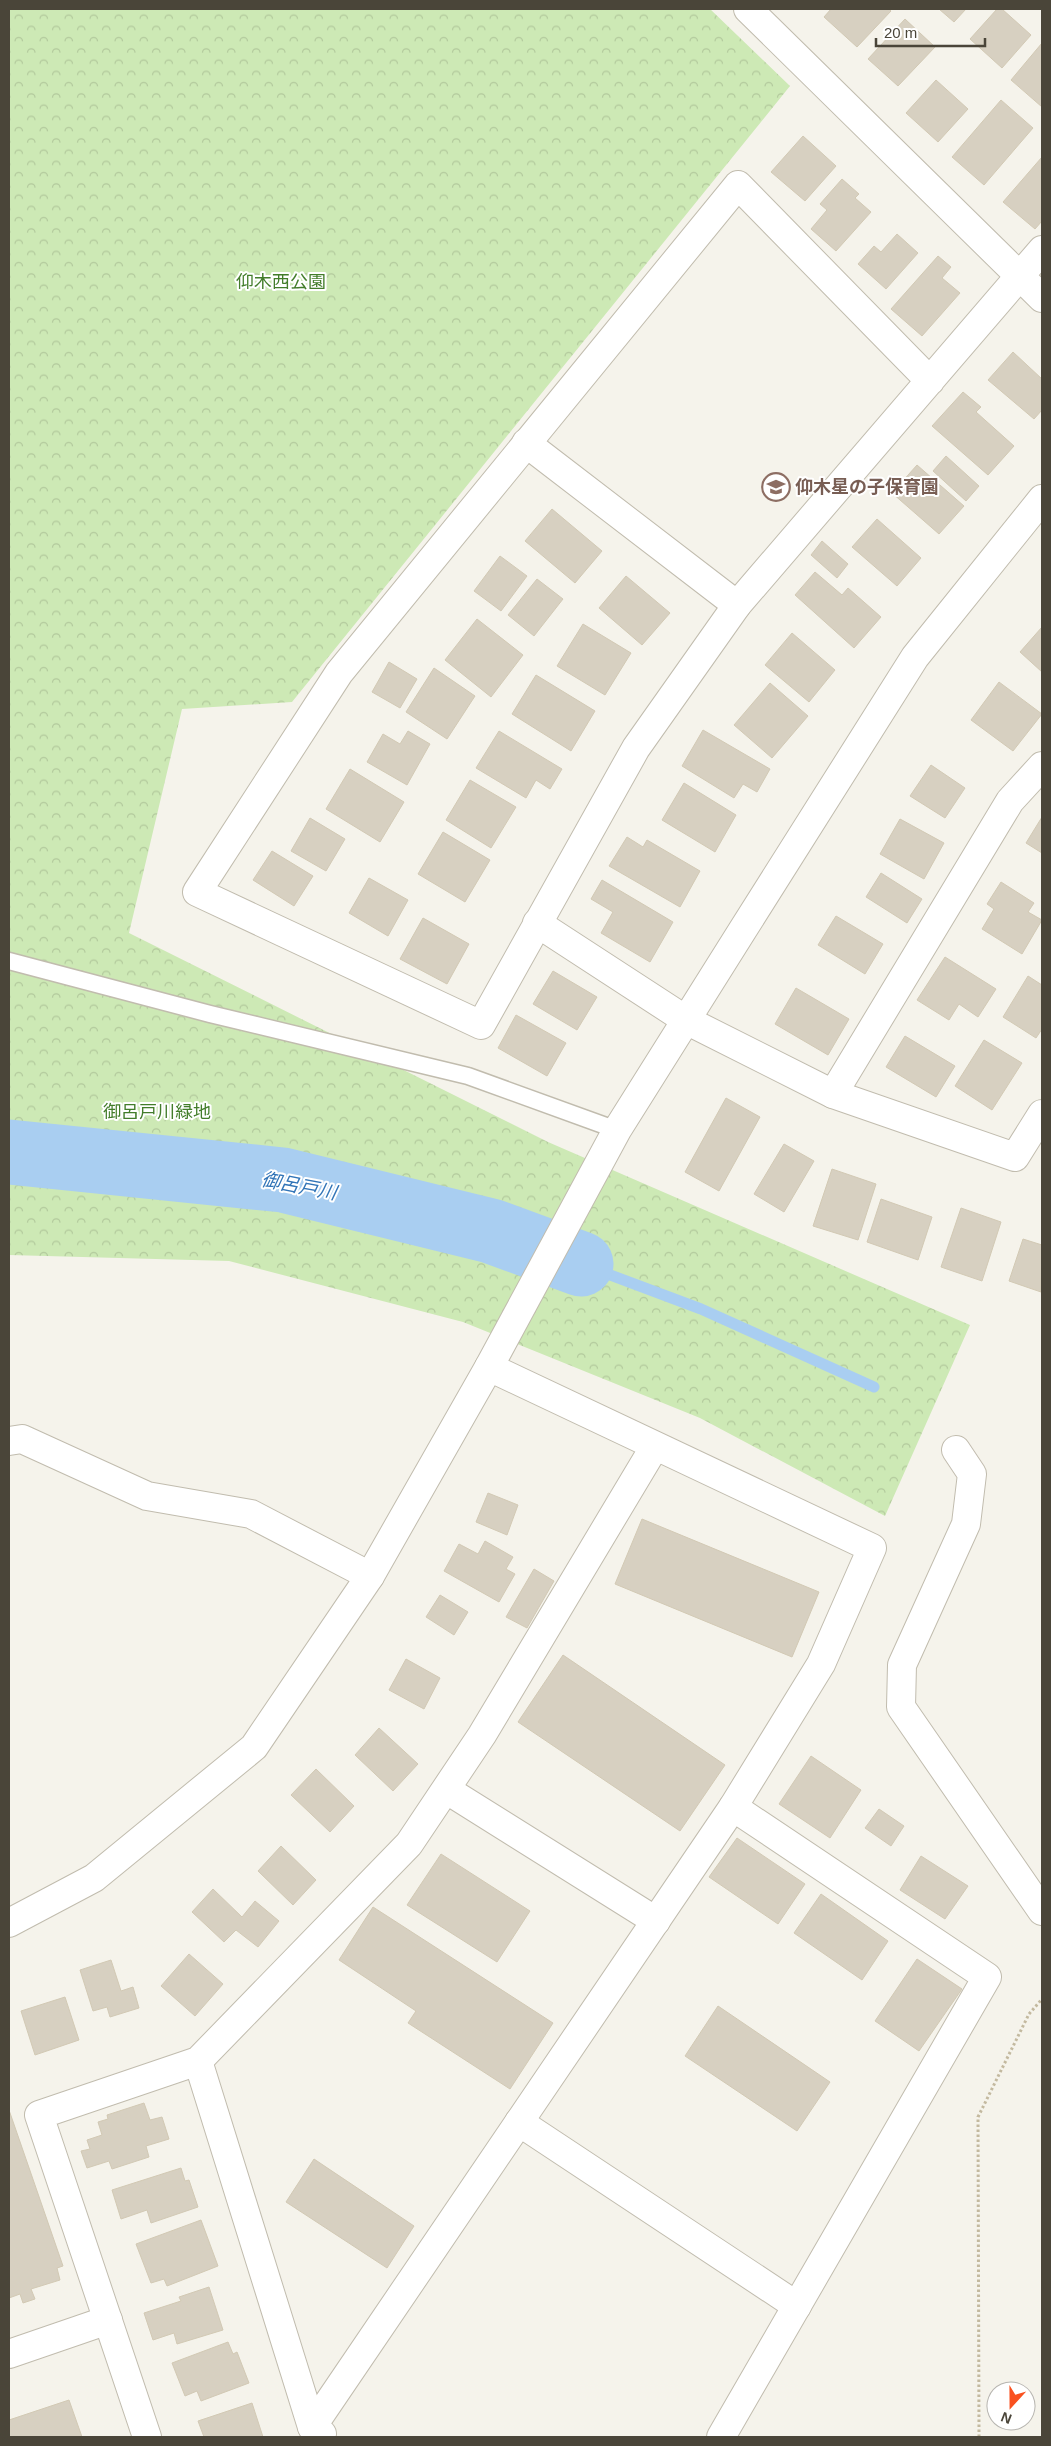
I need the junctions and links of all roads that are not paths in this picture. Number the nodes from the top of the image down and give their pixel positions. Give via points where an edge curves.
1 (748, 9) edge
2 (1042, 250) edge
3 (1020, 276) junction
4 (1042, 298) edge
5 (930, 381) junction
6 (526, 443) junction
7 (1042, 499) edge
8 (737, 605) junction
9 (1042, 766) edge
10 (537, 923) junction
11 (9, 961) edge
12 (686, 1020) junction
13 (833, 1094) junction
14 (1042, 1114) edge
15 (617, 1130) junction
16 (489, 1367) junction
17 (9, 1441) edge
18 (655, 1446) junction
19 (956, 1450) dead end
20 (370, 1576) junction
21 (447, 1790) junction
22 (733, 1807) junction
23 (1042, 1911) edge
24 (656, 1921) junction
25 (9, 1923) edge
26 (198, 2061) junction
27 (519, 2122) junction
28 (797, 2306) junction
29 (108, 2320) junction
30 (9, 2354) edge
31 (319, 2432) edge
32 (147, 2437) edge
33 (721, 2437) edge

1 - 3 street
2 - 3 street
3 - 4 street
3 - 5 street
5 - 6 street via 738,185
5 - 8 street
6 - 8 street
6 - 10 street via 339,673 197,892 481,1025
7 - 12 street via 915,657
8 - 10 street via 636,748
9 - 13 street via 1010,801
10 - 12 street
11 - 15 lane via 210,1014 468,1076
12 - 13 street
12 - 15 street
13 - 14 street via 1015,1157
15 - 16 street
16 - 18 street
16 - 20 street
17 - 20 street via 22,1439 147,1496 251,1514
18 - 21 street
18 - 22 street via 872,1548 821,1664
19 - 23 street via 972,1474 966,1524 902,1665 901,1707
20 - 25 street via 254,1747 94,1878
21 - 24 street
21 - 26 street via 409,1844
22 - 24 street
22 - 28 street via 988,1977
24 - 27 street
26 - 29 street via 40,2115
26 - 31 street
27 - 28 street
27 - 31 street
28 - 33 street
29 - 30 street
29 - 32 street

